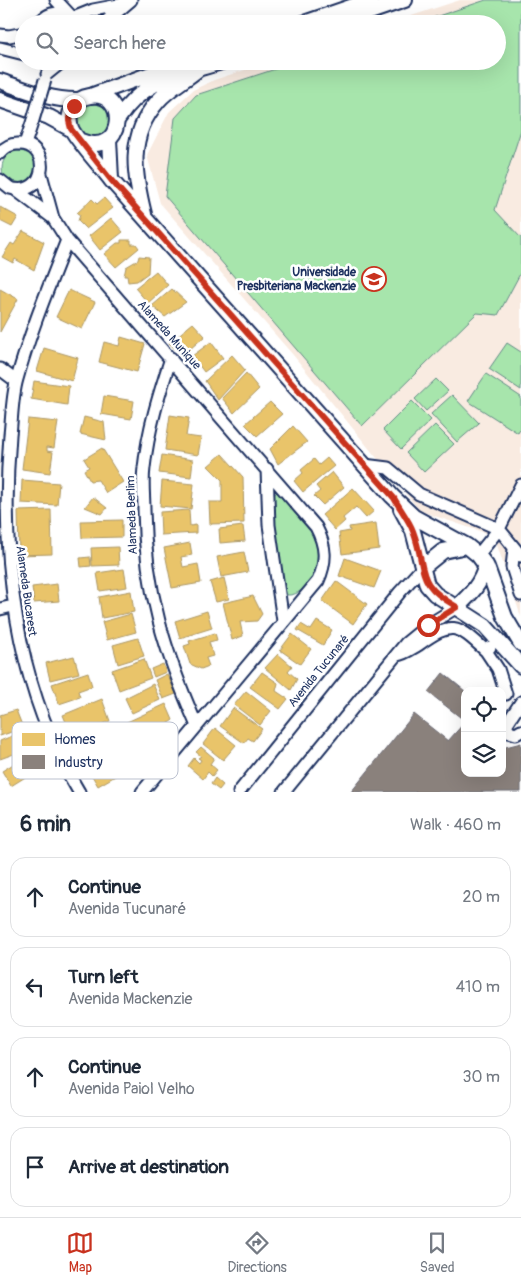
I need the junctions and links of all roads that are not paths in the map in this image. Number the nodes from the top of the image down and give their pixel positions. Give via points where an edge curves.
1 (48, 0) edge
2 (56, 0) edge
3 (371, 0) edge
4 (405, 0) edge
5 (128, 2) edge
6 (43, 15) edge
7 (70, 15) edge
8 (85, 15) edge
9 (113, 15) edge
10 (327, 15) edge
11 (361, 15) edge
12 (0, 34) edge
13 (15, 35) edge
14 (0, 48) edge
15 (15, 52) edge
16 (47, 70) edge
17 (53, 70) edge
18 (162, 70) edge
19 (198, 70) joint
20 (46, 77) junction
21 (0, 82) edge
22 (93, 96) junction
23 (0, 100) edge
24 (80, 100) junction
25 (118, 119) junction
26 (71, 129) junction
27 (109, 139) junction
28 (81, 141) junction
29 (25, 144) junction
30 (0, 153) edge
31 (41, 174) junction
32 (0, 180) edge
33 (111, 180) junction
34 (9, 188) edge
35 (145, 215) junction
36 (53, 218) junction
37 (67, 240) junction
38 (171, 358) junction
39 (0, 369) edge
40 (16, 381) junction
41 (364, 465) junction
42 (267, 469) junction
43 (521, 485) edge
44 (394, 498) junction
45 (499, 528) junction
46 (467, 546) junction
47 (518, 552) edge
48 (482, 560) junction
49 (422, 568) junction
50 (521, 595) edge
51 (13, 606) junction
52 (457, 607) junction
53 (0, 610) edge
54 (283, 621) junction
55 (498, 639) junction
56 (521, 644) edge
57 (486, 651) junction
58 (396, 655) junction
59 (521, 666) edge
60 (504, 687) edge
61 (521, 702) edge
62 (45, 722) edge
63 (197, 726) junction
64 (521, 732) edge
65 (178, 749) edge
66 (72, 779) edge
67 (153, 779) edge
68 (79, 792) edge
69 (142, 792) edge
70 (239, 792) edge
71 (284, 792) edge

1 - 6 street
2 - 7 street
3 - 10 main road
4 - 11 main road
5 - 8 street
5 - 9 street
12 - 13 street
14 - 15 street
16 - 20 street
17 - 20 street
18 - 22 main road
19 - 25 main road via 149,86 128,103
19 - 35 main road via 158,100 140,132 134,159 135,178
20 - 29 street, bridge
21 - 24 main road via 62,100
22 - 24 main road
22 - 25 main road via 108,100
23 - 26 main road via 49,117
24 - 26 main road via 70,113
25 - 27 main road
26 - 28 main road
27 - 28 main road via 95,144
27 - 33 main road
28 - 33 main road
29 - 30 street via 13,144
29 - 31 street, Alameda Munique via 37,153
31 - 34 street via 28,188
31 - 36 street, Alameda Munique
32 - 34 street, Alameda Munique
33 - 35 main road
34 - 36 street, Alameda Munique
35 - 41 main road
36 - 37 street, Alameda Munique
37 - 38 street, Alameda Munique
37 - 40 street, Alameda Bucarest
38 - 42 street, Alameda Munique
38 - 63 street, Alameda Berlim via 155,406 144,470 144,541 163,642
39 - 40 street
40 - 51 street, Alameda Bucarest via 4,516
41 - 44 main road
41 - 45 street via 388,468 419,494
42 - 54 street via 268,525
42 - 54 street, Alameda Munique via 316,527 324,548 323,569 318,581
43 - 45 street
44 - 46 main road via 432,529
44 - 49 main road via 413,531
45 - 47 street
45 - 48 street
46 - 48 main road
46 - 49 main road via 443,551
47 - 50 street via 512,567
48 - 52 main road via 476,589
48 - 56 main road via 505,617
49 - 52 main road via 427,585 435,594
49 - 70 street, Avenida Tucunaré
51 - 53 street
51 - 62 street, Alameda Bucarest via 20,649
52 - 55 main road via 486,626
52 - 58 street via 417,633
54 - 63 street, Alameda Munique
55 - 57 street
55 - 59 main road
57 - 58 street via 466,632 452,628 439,630 403,654
57 - 60 street via 498,669
58 - 71 street
61 - 64 street via 506,725 509,732
63 - 65 street, Alameda Munique
66 - 68 street, Alameda Bucarest
67 - 69 street, Alameda Munique

